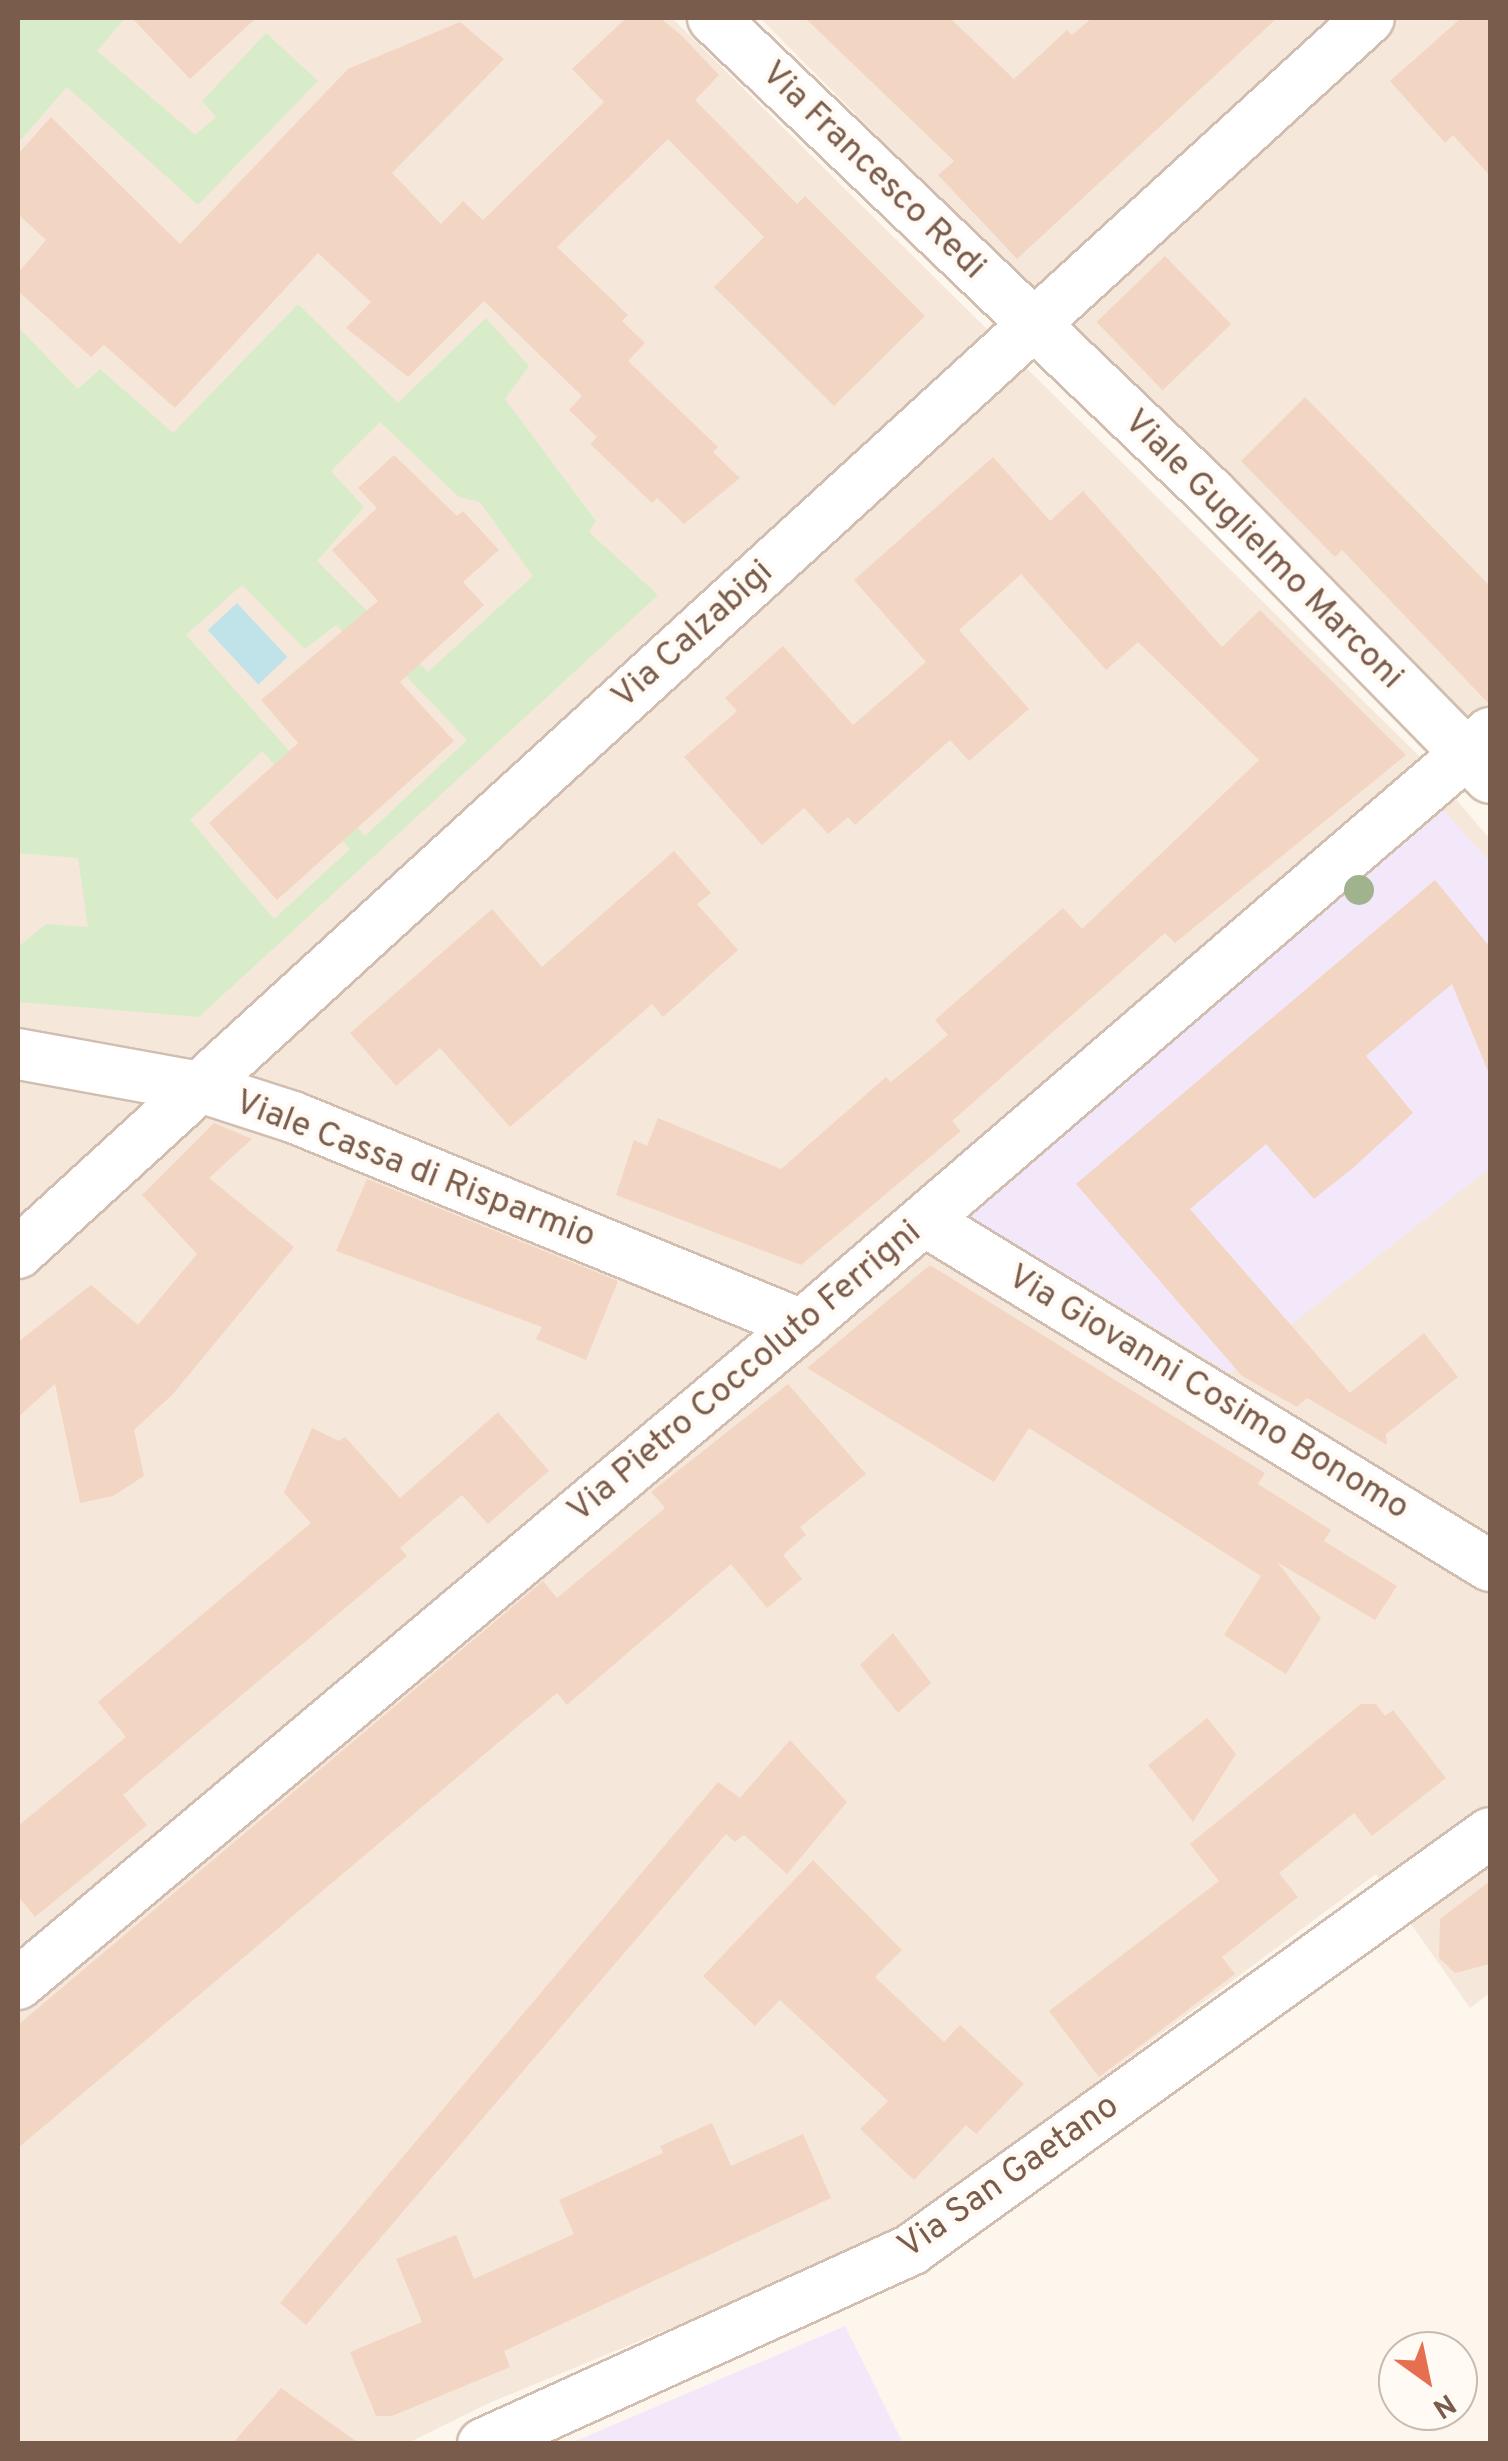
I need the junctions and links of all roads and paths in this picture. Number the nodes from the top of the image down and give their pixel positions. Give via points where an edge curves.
1 (713, 18) edge
2 (1368, 18) edge
3 (1032, 325) junction
4 (1483, 755) edge
5 (18, 1054) edge
6 (200, 1087) junction
7 (924, 1221) junction
8 (18, 1253) edge
9 (802, 1326) junction
10 (1490, 1566) edge
11 (1490, 1832) edge
12 (18, 1984) edge
13 (483, 2444) edge

1 - 3 street, Via Francesco Redi
2 - 3 street, Via Calzabigi
3 - 4 street, Viale Guglielmo Marconi
3 - 6 street, Via Calzabigi
4 - 7 street, Via Pietro Coccoluto Ferrigni
5 - 6 street, Viale Cassa di Risparmio
6 - 8 street, Via Calzabigi
6 - 9 street, Viale Cassa di Risparmio via 293,1117
7 - 9 street, Via Pietro Coccoluto Ferrigni
7 - 10 street, Via Giovanni Cosimo Bonomo
9 - 12 street, Via Pietro Coccoluto Ferrigni via 544,1562
11 - 13 street, Via San Gaetano via 912,2249

